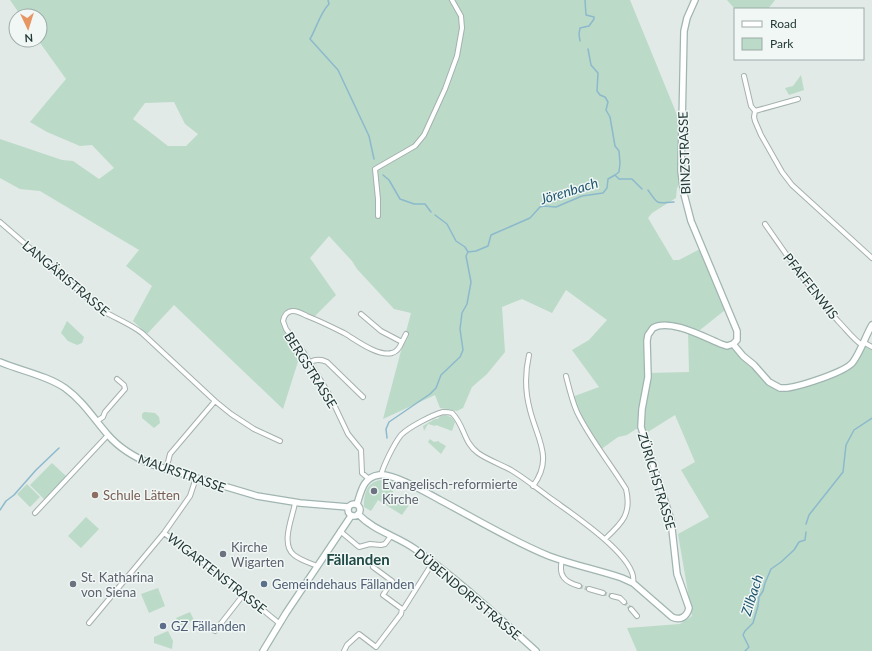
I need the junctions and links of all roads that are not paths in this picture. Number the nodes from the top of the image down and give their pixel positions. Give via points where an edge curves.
1 (452, 0) edge
2 (695, 0) edge
3 (744, 76) dead end
4 (798, 99) dead end
5 (755, 111) junction
6 (378, 216) dead end
7 (0, 222) edge
8 (765, 224) dead end
9 (872, 258) edge
10 (361, 314) dead end
11 (872, 325) edge
12 (406, 334) dead end
13 (402, 342) junction
14 (863, 343) junction
15 (733, 344) junction
16 (872, 347) edge
17 (529, 355) dead end
18 (0, 362) edge
19 (310, 362) junction
20 (566, 376) dead end
21 (117, 379) dead end
22 (363, 397) dead end
23 (215, 401) junction
24 (97, 421) junction
25 (108, 436) junction
26 (280, 441) dead end
27 (166, 470) junction
28 (381, 475) junction
29 (196, 478) junction
30 (369, 479) junction
31 (533, 486) junction
32 (295, 503) junction
33 (357, 504) junction
34 (348, 507) junction
35 (35, 514) dead end
36 (358, 514) junction
37 (351, 516) junction
38 (340, 531) junction
39 (164, 533) junction
40 (391, 536) junction
41 (605, 539) junction
42 (562, 560) junction
43 (433, 562) junction
44 (318, 566) junction
45 (373, 567) dead end
46 (633, 583) junction
47 (579, 586) tunnel mouth
48 (589, 589) tunnel mouth
49 (603, 593) tunnel mouth
50 (244, 594) junction
51 (612, 596) tunnel mouth
52 (624, 602) tunnel mouth
53 (402, 609) junction
54 (631, 609) tunnel mouth
55 (637, 616) dead end
56 (89, 623) dead end
57 (280, 624) junction
58 (215, 631) dead end
59 (263, 651) edge
60 (344, 651) edge
61 (536, 651) edge

1 - 6 street via 462,16 457,56 424,135 415,146 375,169
2 - 15 main road, BINZSTRASSE via 684,31 682,182 688,213 737,331 737,340
3 - 5 street via 751,106
4 - 5 street
5 - 9 street via 755,121 761,134 792,185
7 - 23 street, LANGÄRISTRASSE via 100,309 142,333
8 - 14 street, PFAFFENWIS via 807,284 857,341
10 - 13 street via 381,331
11 - 14 main road
12 - 13 street
13 - 19 street, BERGSTRASSE via 398,350 384,354 313,318 289,312 283,317 283,325
14 - 15 main road via 854,361 845,369 790,388 769,382
14 - 16 street, PFAFFENWIS
15 - 46 main road, ZÜRICHSTRASSE via 721,344 670,326 655,327 648,335 648,377 641,428 671,520 678,574 688,606 687,613 681,618 674,618
17 - 31 street via 526,372 530,410 544,454 541,474
18 - 24 main road, MAURSTRASSE via 48,379 65,388
19 - 22 street via 327,362
19 - 30 street, BERGSTRASSE via 348,434 361,450 362,472
20 - 41 street via 577,412 626,489 628,497 628,509 623,520
21 - 24 street via 125,389
23 - 26 street, LANGÄRISTRASSE via 254,429
23 - 27 street via 170,454
24 - 25 main road, MAURSTRASSE
25 - 27 main road, MAURSTRASSE via 138,459
25 - 35 street
27 - 29 main road, MAURSTRASSE
28 - 30 main road
28 - 31 street via 402,434 444,412 452,413 459,420 467,440 474,449 512,470
28 - 42 main road, ZÜRICHSTRASSE via 403,481 526,546
29 - 32 main road, MAURSTRASSE via 250,495
29 - 39 street, WIGARTENSTRASSE via 190,496
30 - 33 main road via 364,484
31 - 41 street
32 - 34 main road, MAURSTRASSE
32 - 44 street via 288,531 289,548 293,554
33 - 34 main road
33 - 36 main road via 360,510
34 - 37 main road
36 - 37 main road
36 - 40 main road, DÜBENDORFSTRASSE via 369,524
37 - 38 main road
38 - 40 street via 359,547 385,544
38 - 44 main road
39 - 50 street, WIGARTENSTRASSE
39 - 56 street
40 - 43 main road, DÜBENDORFSTRASSE
41 - 46 street via 633,574
42 - 46 main road, ZÜRICHSTRASSE
42 - 47 street via 560,569 563,576 570,584
43 - 53 street
43 - 61 main road, DÜBENDORFSTRASSE via 472,593
44 - 57 main road
45 - 53 street via 392,581 383,595
48 - 49 street
50 - 57 street, WIGARTENSTRASSE
50 - 58 street
51 - 52 street
53 - 60 street via 376,647 359,634
54 - 55 street
57 - 59 main road

